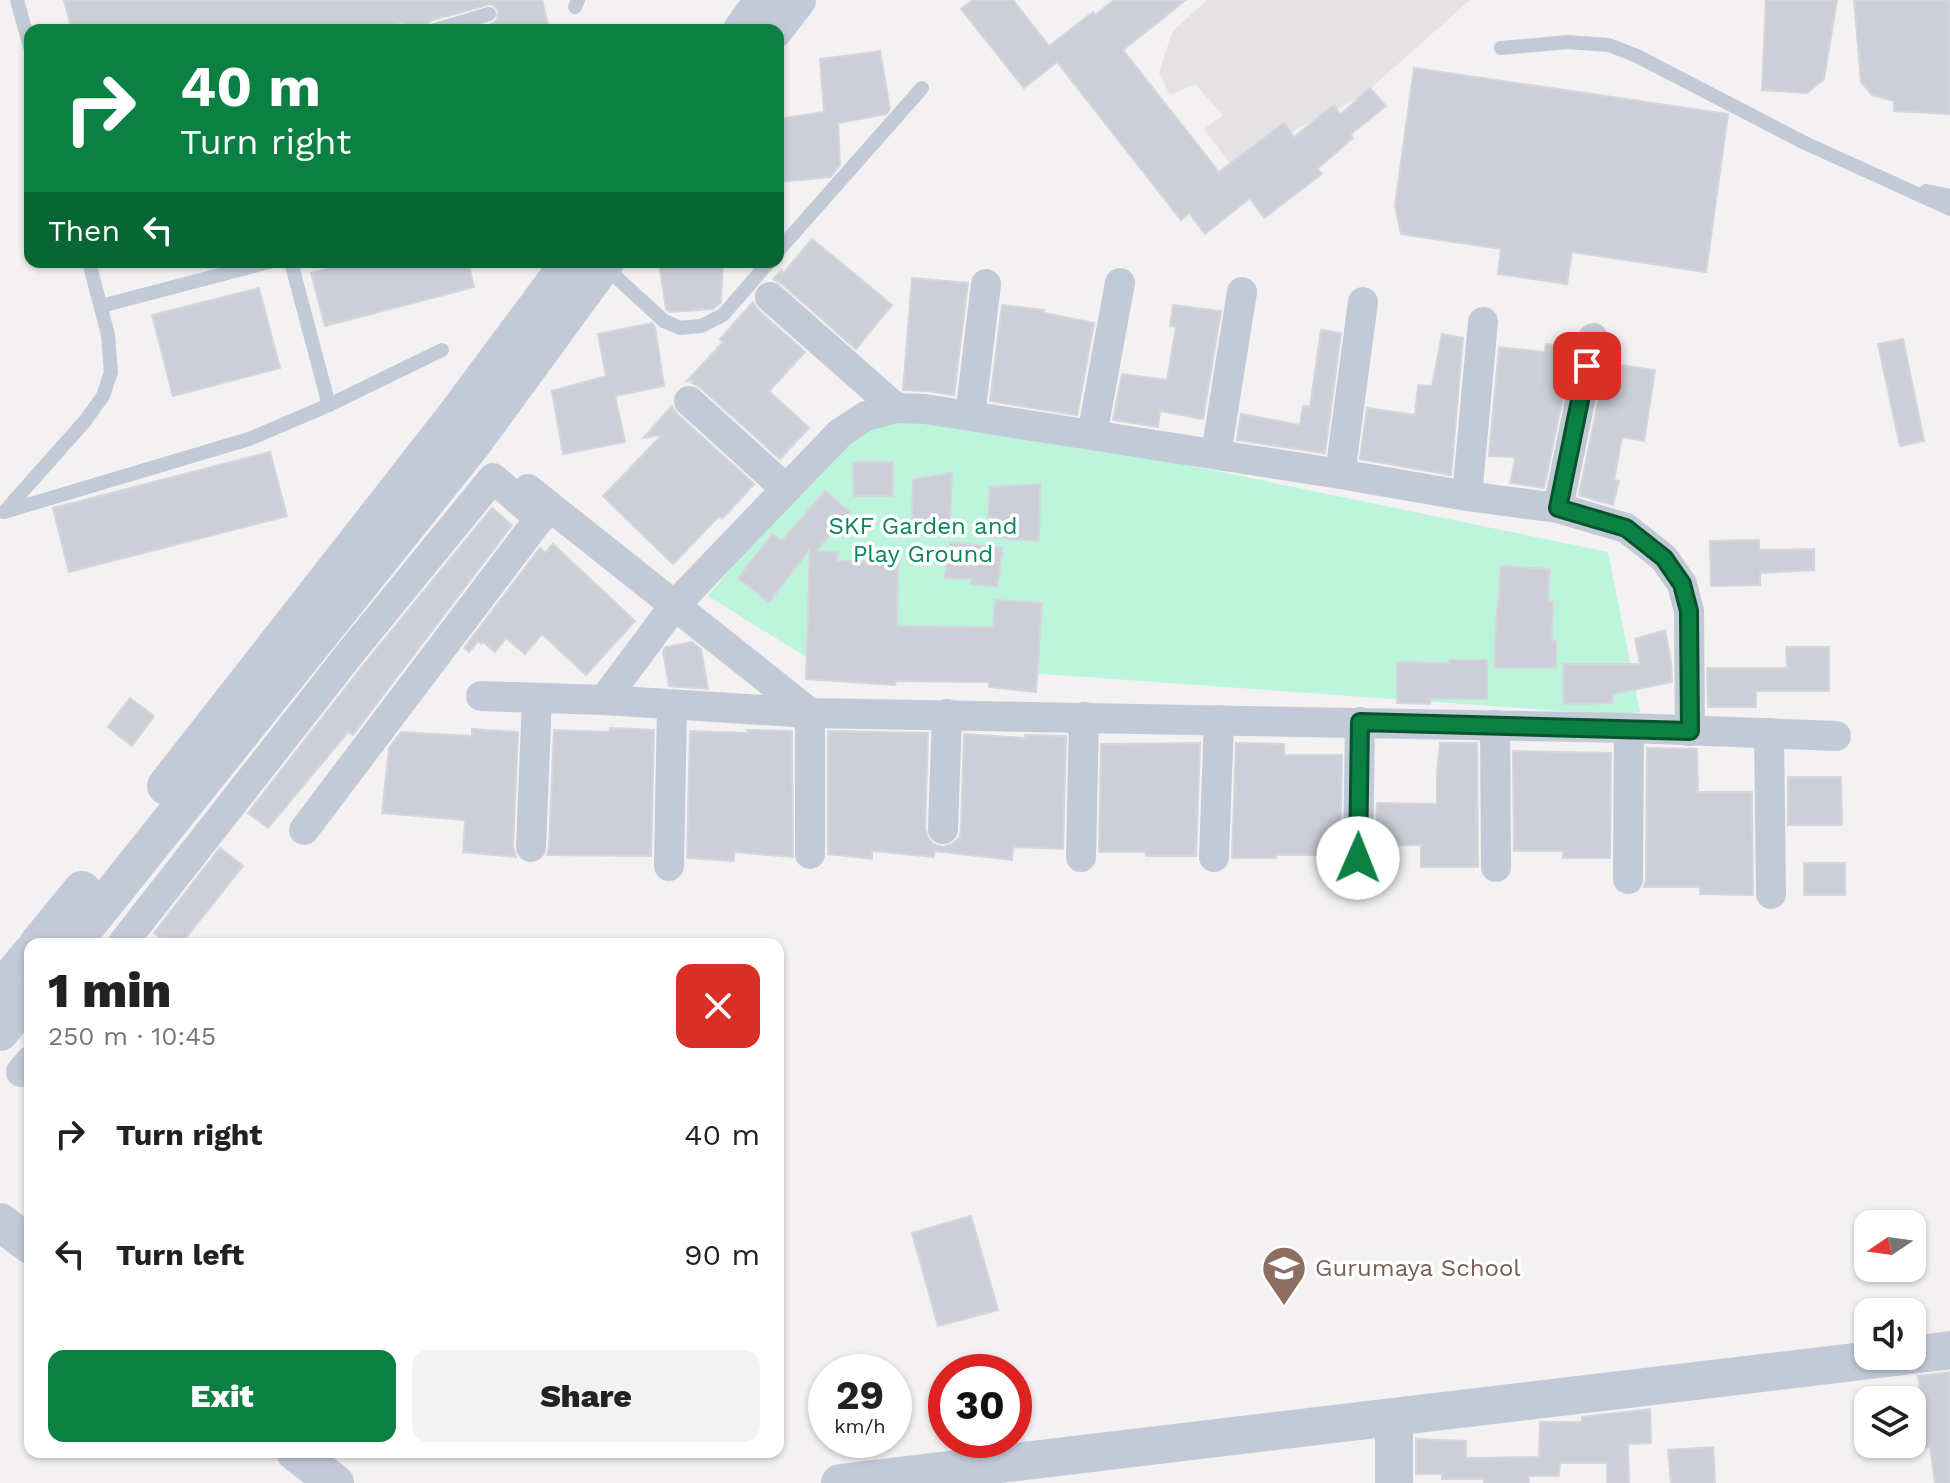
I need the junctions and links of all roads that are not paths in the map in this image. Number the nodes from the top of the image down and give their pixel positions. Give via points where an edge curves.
1 (17, 0) edge
2 (764, 0) edge
3 (797, 0) edge
4 (489, 14) dead end
5 (455, 24) edge
6 (746, 24) edge
7 (779, 24) edge
8 (24, 25) edge
9 (1501, 48) dead end
10 (922, 88) dead end
11 (1895, 184) junction
12 (1950, 196) edge
13 (1950, 209) edge
14 (784, 244) edge
15 (91, 268) edge
16 (246, 268) edge
17 (293, 268) edge
18 (588, 268) edge
19 (598, 268) edge
20 (764, 268) edge
21 (1120, 283) dead end
22 (986, 284) dead end
23 (1242, 292) dead end
24 (770, 297) dead end
25 (1363, 302) dead end
26 (101, 306) junction
27 (1483, 322) dead end
28 (1593, 338) dead end
29 (442, 350) dead end
30 (689, 401) dead end
31 (329, 405) junction
32 (896, 408) junction
33 (970, 416) junction
34 (461, 433) junction
35 (1092, 435) junction
36 (1216, 454) junction
37 (1340, 474) junction
38 (786, 489) junction
39 (1467, 496) junction
40 (538, 507) junction
41 (1558, 508) junction
42 (2, 515) edge
43 (674, 606) junction
44 (481, 696) dead end
45 (537, 698) junction
46 (604, 700) junction
47 (672, 705) junction
48 (810, 713) junction
49 (947, 714) junction
50 (1084, 717) junction
51 (1219, 720) junction
52 (1360, 722) junction
53 (1495, 725) junction
54 (1629, 728) junction
55 (1690, 731) junction
56 (1769, 733) junction
57 (1836, 736) dead end
58 (943, 829) dead end
59 (304, 830) dead end
60 (531, 847) dead end
61 (810, 854) dead end
62 (1081, 857) dead end
63 (1214, 857) dead end
64 (1358, 858) dead end
65 (669, 866) dead end
66 (1496, 867) dead end
67 (1628, 879) dead end
68 (1771, 894) dead end
69 (43, 938) edge
70 (77, 938) edge
71 (127, 938) edge
72 (24, 961) edge
73 (0, 991) edge
74 (24, 1002) edge
75 (0, 1032) edge
76 (0, 1222) edge
77 (24, 1240) edge
78 (1950, 1350) edge
79 (1926, 1353) edge
80 (1854, 1362) edge
81 (1394, 1418) junction
82 (303, 1458) edge
83 (335, 1483) edge
84 (840, 1483) edge
85 (1394, 1483) edge

1 - 8 lane
2 - 6 street
3 - 7 street
4 - 5 lane
9 - 11 lane via 1567,42 1609,45
10 - 14 lane
11 - 12 lane
11 - 13 lane
15 - 26 lane
16 - 26 lane
17 - 31 lane
18 - 34 street
19 - 20 lane via 680,328 701,326 723,315
21 - 35 street
22 - 33 street
23 - 36 street
24 - 32 street
25 - 37 street
26 - 42 lane via 111,372 103,396
27 - 39 street
28 - 41 street
29 - 31 lane
30 - 38 street
31 - 42 lane via 249,439
32 - 33 street
32 - 38 street via 866,416 840,433
33 - 35 street
34 - 40 street
34 - 69 street
34 - 70 street
35 - 36 street
36 - 37 street
37 - 39 street
38 - 43 street
39 - 41 street
40 - 43 street
40 - 59 street
40 - 71 street via 493,478
41 - 55 street via 1626,528 1664,558 1682,584 1689,611
43 - 46 street
43 - 48 street
44 - 45 street
45 - 46 street
45 - 60 street
46 - 47 street
47 - 48 street
47 - 65 street
48 - 49 street
48 - 61 street
49 - 50 street
49 - 58 street
50 - 51 street
50 - 62 street
51 - 52 street
51 - 63 street
52 - 53 street
52 - 64 street
53 - 54 street
53 - 66 street
54 - 55 street
54 - 67 street
55 - 56 street
56 - 57 street
56 - 68 street
72 - 73 street
74 - 75 street
76 - 77 street
78 - 79 street
80 - 81 street
81 - 84 street
81 - 85 street
82 - 83 street

